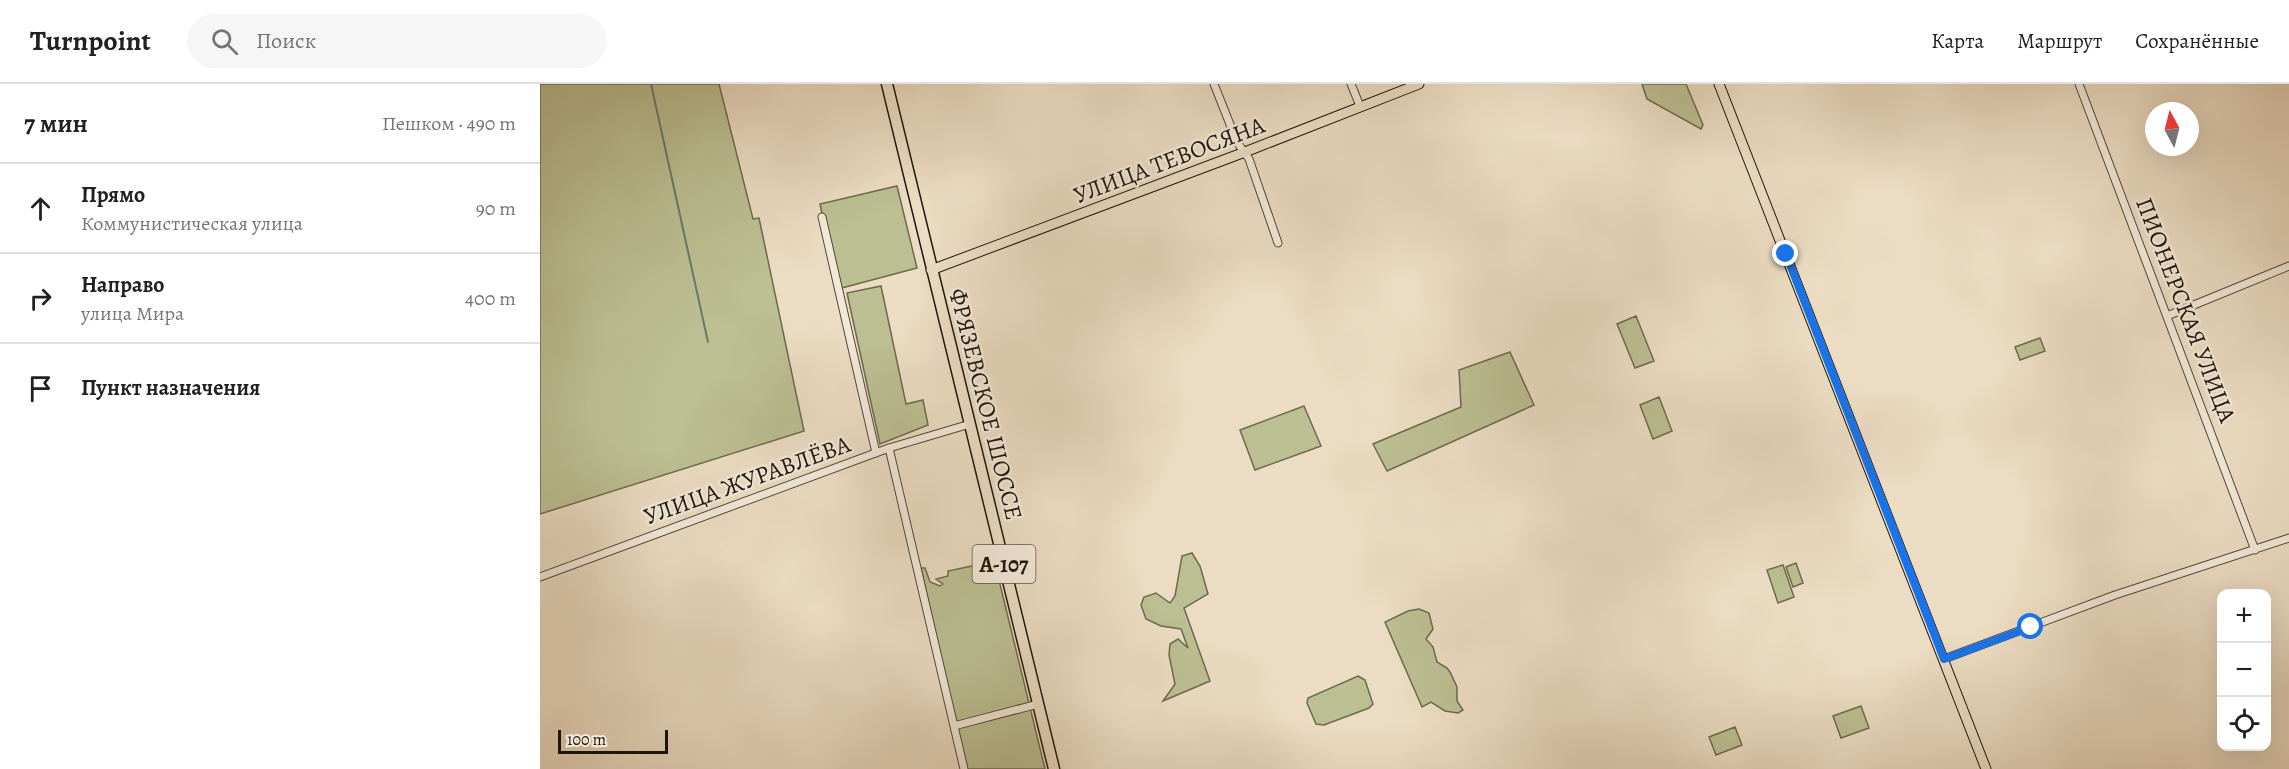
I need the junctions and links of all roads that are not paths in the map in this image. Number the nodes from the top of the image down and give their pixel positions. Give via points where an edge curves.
1 (887, 84) edge
2 (1214, 84) edge
3 (1351, 84) edge
4 (1419, 84) edge
5 (1719, 84) edge
6 (2079, 84) edge
7 (1360, 106) junction
8 (1245, 152) junction
9 (822, 217) dead end
10 (1278, 243) dead end
11 (2289, 266) edge
12 (931, 270) junction
13 (2167, 316) junction
14 (970, 424) junction
15 (889, 448) junction
16 (876, 453) junction
17 (2289, 537) edge
18 (2255, 550) junction
19 (540, 577) edge
20 (1944, 659) junction
21 (1038, 704) junction
22 (954, 726) junction
23 (964, 769) edge
24 (1054, 769) edge
25 (1986, 769) edge

1 - 12 highway, ФРЯЗЕВСКОЕ ШОССЕ / А-107
2 - 8 street via 1237,142
3 - 7 street
4 - 7 main road, УЛИЦА ТЕВОСЯНА
5 - 20 main road
6 - 13 street, ПИОНЕРСКАЯ УЛИЦА
7 - 8 main road, УЛИЦА ТЕВОСЯНА
8 - 10 street
8 - 12 main road, УЛИЦА ТЕВОСЯНА
9 - 16 street
11 - 13 street
12 - 14 highway, ФРЯЗЕВСКОЕ ШОССЕ / А-107
13 - 18 street, ПИОНЕРСКАЯ УЛИЦА
14 - 15 street, УЛИЦА ЖУРАВЛЁВА
14 - 21 highway, ФРЯЗЕВСКОЕ ШОССЕ / А-107
15 - 16 street, УЛИЦА ЖУРАВЛЁВА
15 - 22 street
16 - 19 street, УЛИЦА ЖУРАВЛЁВА
17 - 18 street
18 - 20 street via 2115,595
20 - 25 main road
21 - 22 street
21 - 24 highway, ФРЯЗЕВСКОЕ ШОССЕ / А-107
22 - 23 street

